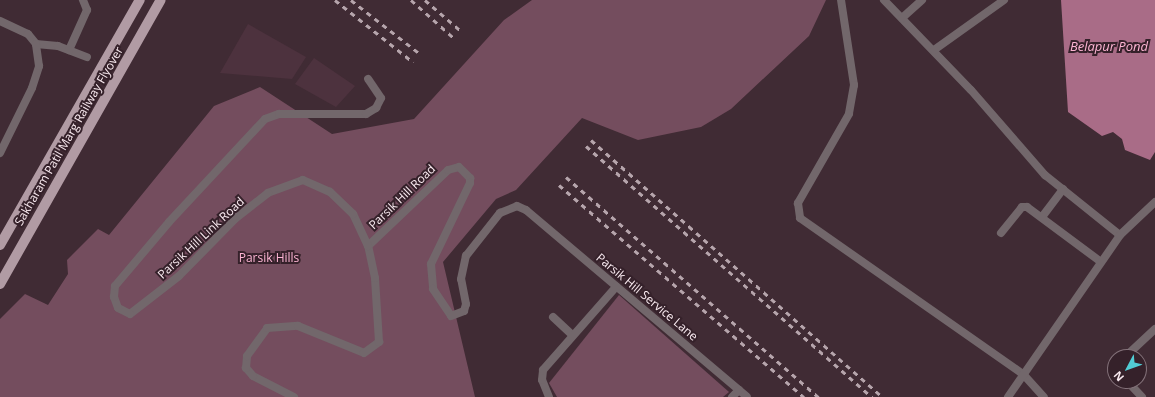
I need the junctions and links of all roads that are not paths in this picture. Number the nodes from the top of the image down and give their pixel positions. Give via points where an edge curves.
1 (84, 0) edge
2 (140, 0) edge
3 (161, 0) edge
4 (841, 0) edge
5 (884, 0) edge
6 (922, 0) edge
7 (1004, 0) edge
8 (902, 18) junction
9 (0, 21) edge
10 (36, 44) junction
11 (69, 50) junction
12 (934, 50) junction
13 (87, 56) dead end
14 (368, 79) dead end
15 (0, 153) edge
16 (1063, 189) junction
17 (1155, 202) edge
18 (532, 215) joint
19 (1042, 217) junction
20 (1001, 233) dead end
21 (1120, 234) junction
22 (2, 241) edge
23 (368, 246) junction
24 (1101, 262) junction
25 (0, 284) edge
26 (616, 287) junction
27 (553, 317) dead end
28 (1155, 329) edge
29 (572, 335) junction
30 (1134, 349) edge
31 (1023, 374) junction
32 (1134, 389) edge
33 (739, 390) junction
34 (294, 397) edge
35 (550, 397) edge
36 (732, 397) edge
37 (747, 397) edge
38 (1008, 397) edge
39 (1044, 397) edge
40 (1142, 397) edge

1 - 11 street via 87,10
2 - 22 main road, Sakharam Patil Marg Railway Flyover
3 - 25 main road, Sakharam Patil Marg Railway Flyover
4 - 31 street via 854,85 849,114 798,203 800,218
5 - 8 street
6 - 8 street
7 - 12 street
8 - 12 street
9 - 10 street via 28,34
10 - 11 street
10 - 15 street via 39,66 32,88
11 - 13 street
12 - 16 street via 1045,175
14 - 23 street, Parsik Hill Link Road via 381,98 376,108 366,114 279,114 253,129 132,265 115,286 114,297 118,308 130,314 142,308 235,219 268,193 303,180 318,184 343,202
16 - 19 street
16 - 21 street
17 - 21 street
18 - 23 street, Parsik Hill Road via 517,206 508,207 466,256 461,279 466,304 457,315 451,316 438,302 433,289 431,264 468,188 470,178 464,169 448,170
18 - 26 street, Parsik Hill Service Lane
19 - 20 street via 1022,207
19 - 24 street
21 - 24 street
23 - 34 street, Parsik Hill Link Road via 375,278 380,335 375,348 358,352 298,326 278,324 261,333 247,356 246,368 253,376
24 - 31 street
26 - 29 street
26 - 33 street, Parsik Hill Service Lane
27 - 29 street
28 - 30 street
29 - 35 street via 543,370 542,380
31 - 38 street
31 - 39 street
32 - 40 street
33 - 36 street
33 - 37 street, Parsik Hill Service Lane

